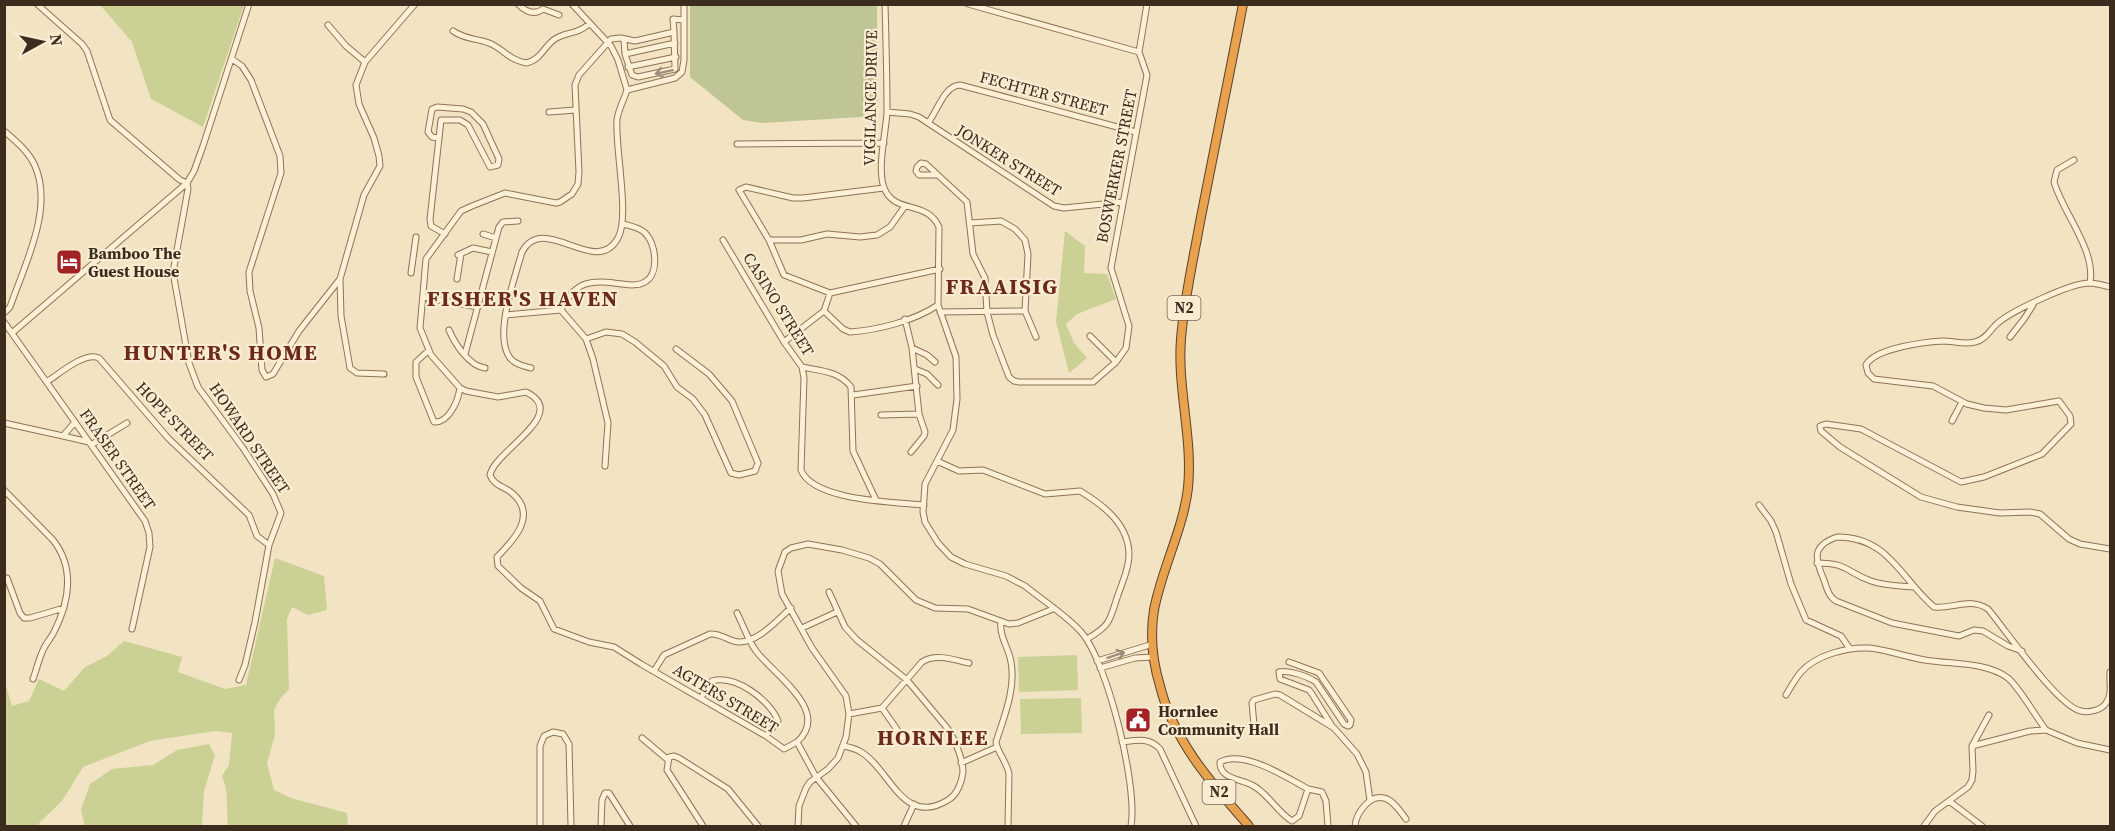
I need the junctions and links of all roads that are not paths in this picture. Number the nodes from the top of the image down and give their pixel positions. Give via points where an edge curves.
1 (37, 4) edge
2 (249, 4) edge
3 (415, 4) edge
4 (518, 4) edge
5 (572, 4) edge
6 (684, 4) edge
7 (885, 4) edge
8 (968, 4) edge
9 (1148, 4) edge
10 (1243, 4) edge
11 (543, 7) edge
12 (559, 15) dead end
13 (683, 20) junction
14 (589, 24) junction
15 (328, 25) dead end
16 (453, 31) dead end
17 (674, 32) junction
18 (624, 40) junction
19 (608, 42) junction
20 (675, 43) junction
21 (1139, 52) junction
22 (625, 54) junction
23 (676, 57) junction
24 (232, 59) junction
25 (364, 62) junction
26 (628, 67) junction
27 (627, 90) junction
28 (442, 107) junction
29 (576, 110) junction
30 (549, 112) dead end
31 (887, 112) junction
32 (441, 120) junction
33 (928, 123) junction
34 (4, 131) edge
35 (1136, 132) junction
36 (438, 138) junction
37 (884, 143) junction
38 (737, 144) dead end
39 (2074, 160) dead end
40 (937, 175) dead end
41 (187, 183) junction
42 (884, 188) junction
43 (1123, 202) junction
44 (905, 206) junction
45 (519, 221) dead end
46 (623, 224) junction
47 (970, 224) junction
48 (445, 234) junction
49 (483, 234) dead end
50 (416, 237) dead end
51 (496, 238) junction
52 (723, 240) dead end
53 (769, 240) junction
54 (492, 252) junction
55 (413, 255) junction
56 (426, 259) junction
57 (940, 269) junction
58 (411, 273) dead end
59 (340, 279) junction
60 (457, 279) dead end
61 (2090, 283) junction
62 (2110, 287) edge
63 (830, 293) junction
64 (423, 297) junction
65 (2034, 303) junction
66 (938, 305) junction
67 (478, 307) junction
68 (561, 309) junction
69 (824, 311) junction
70 (1025, 311) junction
71 (940, 312) junction
72 (987, 312) junction
73 (4, 313) edge
74 (506, 315) junction
75 (905, 319) junction
76 (4, 322) edge
77 (449, 330) dead end
78 (12, 333) junction
79 (1090, 336) dead end
80 (2010, 337) dead end
81 (1036, 338) dead end
82 (586, 339) junction
83 (784, 342) junction
84 (912, 348) junction
85 (676, 350) dead end
86 (428, 351) junction
87 (465, 354) junction
88 (935, 362) dead end
89 (1116, 362) junction
90 (485, 368) dead end
91 (531, 368) dead end
92 (802, 368) junction
93 (915, 369) junction
94 (384, 374) dead end
95 (48, 381) junction
96 (938, 385) dead end
97 (917, 386) junction
98 (460, 388) junction
99 (853, 394) junction
100 (1962, 402) junction
101 (919, 414) junction
102 (881, 415) dead end
103 (1952, 421) dead end
104 (75, 422) junction
105 (4, 423) edge
106 (128, 423) dead end
107 (63, 436) junction
108 (90, 443) junction
109 (911, 452) dead end
110 (937, 461) junction
111 (605, 466) dead end
112 (4, 490) edge
113 (876, 500) junction
114 (924, 505) junction
115 (1759, 505) dead end
116 (269, 545) junction
117 (2110, 549) edge
118 (1817, 563) junction
119 (7, 578) dead end
120 (1914, 587) junction
121 (829, 592) dead end
122 (64, 608) junction
123 (791, 608) junction
124 (1053, 609) junction
125 (737, 612) dead end
126 (837, 612) junction
127 (1001, 621) junction
128 (802, 628) junction
129 (132, 629) dead end
130 (1087, 639) junction
131 (750, 640) junction
132 (1153, 644) junction
133 (1850, 650) junction
134 (2022, 651) junction
135 (1155, 657) junction
136 (1097, 661) junction
137 (1289, 662) dead end
138 (969, 663) dead end
139 (1101, 668) junction
140 (654, 671) junction
141 (2110, 672) edge
142 (33, 679) dead end
143 (239, 680) dead end
144 (907, 680) junction
145 (1786, 695) dead end
146 (701, 698) junction
147 (882, 708) junction
148 (849, 714) junction
149 (1989, 715) dead end
150 (1254, 725) dead end
151 (1332, 726) junction
152 (2046, 730) junction
153 (766, 736) junction
154 (642, 738) dead end
155 (903, 738) dead end
156 (797, 742) junction
157 (1122, 742) junction
158 (843, 746) junction
159 (1972, 746) junction
160 (997, 747) junction
161 (2110, 750) edge
162 (667, 759) junction
163 (961, 763) junction
164 (816, 777) junction
165 (1308, 789) junction
166 (1370, 801) junction
167 (1949, 801) junction
168 (914, 804) junction
169 (1406, 819) dead end
170 (540, 826) edge
171 (571, 826) edge
172 (601, 826) edge
173 (630, 826) edge
174 (703, 826) edge
175 (758, 826) edge
176 (798, 826) edge
177 (856, 826) edge
178 (904, 826) edge
179 (1008, 826) edge
180 (1131, 826) edge
181 (1196, 826) edge
182 (1249, 826) edge
183 (1328, 826) edge
184 (1355, 826) edge
185 (1924, 826) edge
186 (1982, 826) edge

1 - 41 street via 87,51 110,120
2 - 24 street, HOWARD STREET
3 - 25 street
4 - 11 street via 530,12
5 - 14 street
6 - 13 street
7 - 31 street, VIGILANCE DRIVE
8 - 21 street
9 - 21 street, BOSWERKER STREET
10 - 132 highway, N2 via 1184,309 1180,375 1188,487 1179,532 1154,612
11 - 12 street
13 - 17 street via 673,19
13 - 27 street via 684,68 680,75
14 - 16 street via 579,32 553,40 535,60 526,63 509,57 492,44 466,39
14 - 19 street
15 - 25 street
17 - 18 street
17 - 20 street
18 - 19 street
18 - 22 street
19 - 27 street
19 - 29 street via 577,80
20 - 22 street
20 - 23 street
21 - 35 street, BOSWERKER STREET via 1147,75
22 - 26 street
23 - 26 street
23 -> 26 street via 675,69 654,74 635,76
24 - 41 street, HOWARD STREET
24 - 59 street via 251,80 280,156 281,174 249,272 266,377 273,374 299,331
25 - 59 street via 356,84 357,97 374,138 380,166 364,195
27 - 46 street via 617,120
28 - 32 street
28 - 32 street via 466,109 480,122 498,154 498,165 490,167 465,123
28 - 36 street via 432,109 428,126 429,135
29 - 30 street
29 - 48 street via 579,179 572,194 556,203 505,193 461,211
31 - 33 street, JONKER STREET via 910,114
31 - 37 street, VIGILANCE DRIVE
32 - 36 street
33 - 35 street, FECHTER STREET via 948,90 960,85
33 - 43 street, JONKER STREET via 1054,206
34 - 73 street via 27,152 42,196 31,248
35 - 43 street, BOSWERKER STREET
36 - 48 street via 430,221 431,226
37 - 38 street
37 - 42 street, VIGILANCE DRIVE
39 - 61 street via 2057,170 2054,182 2088,257
40 - 47 street via 967,202
41 - 78 street
41 - 116 street, HOWARD STREET via 173,272 189,363 202,393 279,506 280,519
42 - 44 street, VIGILANCE DRIVE
42 - 53 street via 803,198 740,189
43 - 89 street, BOSWERKER STREET via 1111,273 1130,332 1126,348
44 - 53 street via 877,236 827,234 801,240
44 - 57 street, VIGILANCE DRIVE via 922,209 937,221
45 - 51 street via 500,224
46 - 68 street via 642,230 651,242 654,263 650,278 635,285 585,284 571,292
46 - 74 street via 616,242 600,252 546,237 527,245
47 - 70 street via 1000,221 1024,240 1028,254
47 - 72 street via 973,254 987,283
48 - 56 street
49 - 51 street
50 - 55 street
51 - 54 street
52 - 83 street, CASINO STREET
53 - 63 street via 784,275
54 - 60 street via 473,248 460,254
54 - 67 street
55 - 56 street
55 - 58 street
56 - 64 street
57 - 63 street
57 - 66 street, VIGILANCE DRIVE
59 - 94 street via 341,316 350,368 357,373
61 - 62 street
61 - 65 street
63 - 69 street
64 - 67 street
64 - 86 street via 420,328
65 - 80 street
65 - 100 street via 2008,315 1980,341 1925,343 1868,360 1868,373 1874,379 1933,386
66 - 71 street, VIGILANCE DRIVE
66 - 75 street
67 - 87 street
68 - 74 street
68 - 82 street
69 - 75 street via 850,333
69 - 83 street
70 - 72 street
70 - 81 street
71 - 72 street
71 - 110 street, VIGILANCE DRIVE via 956,357 957,399 953,430
72 - 89 street via 1014,381 1088,383
74 - 91 street via 502,333 508,355
75 - 84 street
76 - 78 street, FRASER STREET
77 - 87 street
78 - 95 street, FRASER STREET
79 - 89 street
82 - 85 street via 606,332 622,334 635,342 664,366 677,387 705,415 731,473 755,471 758,463 732,401 709,374
82 - 111 street via 607,416
83 - 92 street, CASINO STREET
84 - 88 street
84 - 93 street
86 - 98 street
86 - 98 street via 416,362 416,373 434,422 443,421 454,407
87 - 90 street via 476,366
92 - 99 street, CASINO STREET via 841,376
92 - 113 street via 803,475 816,487 831,493
93 - 96 street
93 - 97 street
95 - 104 street, FRASER STREET
95 - 116 street, HOPE STREET via 86,357 99,358 168,438 249,515 257,536
97 - 99 street
97 - 101 street
98 - 140 street, AGTERS STREET via 485,396 508,397 526,392 541,407 536,422 491,471 491,479 512,493 523,513 522,526 497,557 498,566 540,601 554,629 614,647
99 - 113 street via 853,451
100 - 103 street
100 - 117 street via 2006,410 2059,401 2071,424 2042,454 1961,482 1861,429 1826,424 1820,429 1840,447 1921,497 2000,513 2040,514 2069,539
101 - 102 street
101 - 109 street via 925,434
104 - 107 street
104 - 108 street, FRASER STREET
105 - 107 street
106 - 108 street
107 - 108 street
108 - 129 street, FRASER STREET via 140,513 149,533 149,554
110 - 114 street, VIGILANCE DRIVE via 925,484
110 - 130 street via 959,471 983,470 1045,494 1080,491 1113,515 1128,546 1128,563 1109,623
112 - 122 street via 59,548 67,575
113 - 114 street
114 - 124 street, VIGILANCE DRIVE via 928,529 951,557 1015,580
115 - 133 street via 1776,532 1806,620 1841,636
116 - 143 street, HOWARD STREET via 255,622
118 - 120 street via 1842,565 1878,583
118 - 120 street via 1816,554 1831,539 1842,537 1875,545
118 - 134 street via 1830,597 1836,602 1892,623 1959,636 1983,631
119 - 122 street via 24,618
120 - 134 street via 1934,607 1980,604
121 - 126 street
122 - 142 street
123 - 127 street via 779,585 780,561 791,548 808,544 876,561 927,606 968,609
123 - 128 street
123 - 131 street
124 - 127 street via 1018,623
124 - 130 street, VIGILANCE DRIVE
125 - 131 street
126 - 128 street
126 - 144 street via 857,640
127 - 160 street via 1000,631 1012,666 1009,702
128 - 148 street via 846,696
130 - 136 street, VIGILANCE DRIVE
131 - 140 street via 739,642 710,634 664,656
131 - 156 street via 803,705 808,727
132 - 135 highway, N2
136 -> 132 street
133 - 145 street via 1811,663
133 - 152 street via 1869,648 1993,671 2014,684
134 - 141 street via 2062,700 2080,711 2098,710 2105,705 2110,696
135 - 139 street
135 - 182 highway, N2 via 1160,687 1178,733 1202,771
136 - 139 street, VIGILANCE DRIVE
137 - 151 street via 1319,673 1351,720 1348,726 1344,724 1316,682 1279,672 1280,679 1309,690
138 - 144 street via 928,658
139 - 157 street, VIGILANCE DRIVE
140 - 146 street, AGTERS STREET
144 - 147 street
144 - 163 street via 948,729
146 - 153 street, AGTERS STREET
146 - 153 street via 712,681 721,678 760,697 778,721
147 - 148 street
147 - 155 street
148 - 158 street
149 - 159 street
150 - 151 street via 1254,700 1275,694
151 - 166 street via 1358,754 1366,772
152 - 159 street
152 - 161 street
153 - 156 street, AGTERS STREET via 784,748
154 - 162 street
156 - 164 street
157 - 180 street, VIGILANCE DRIVE via 1133,801
157 - 181 street via 1148,741 1160,749
158 - 164 street via 833,764
158 - 168 street via 861,752 900,796
159 - 167 street via 1972,780
160 - 163 street
160 - 179 street via 1009,774
162 - 174 street via 673,782
162 - 175 street via 679,758 728,789
163 - 168 street via 963,773 952,798 938,805
164 - 176 street via 802,796
164 - 177 street
165 - 165 street via 1299,816 1292,821 1258,789 1225,774 1220,762 1247,759
165 - 183 street via 1324,795
166 - 169 street via 1386,798
166 - 184 street via 1357,815
167 - 185 street
167 - 186 street
168 - 178 street
170 - 171 street via 540,747 544,736 553,732 564,734 569,744
172 - 173 street via 602,800 609,793

